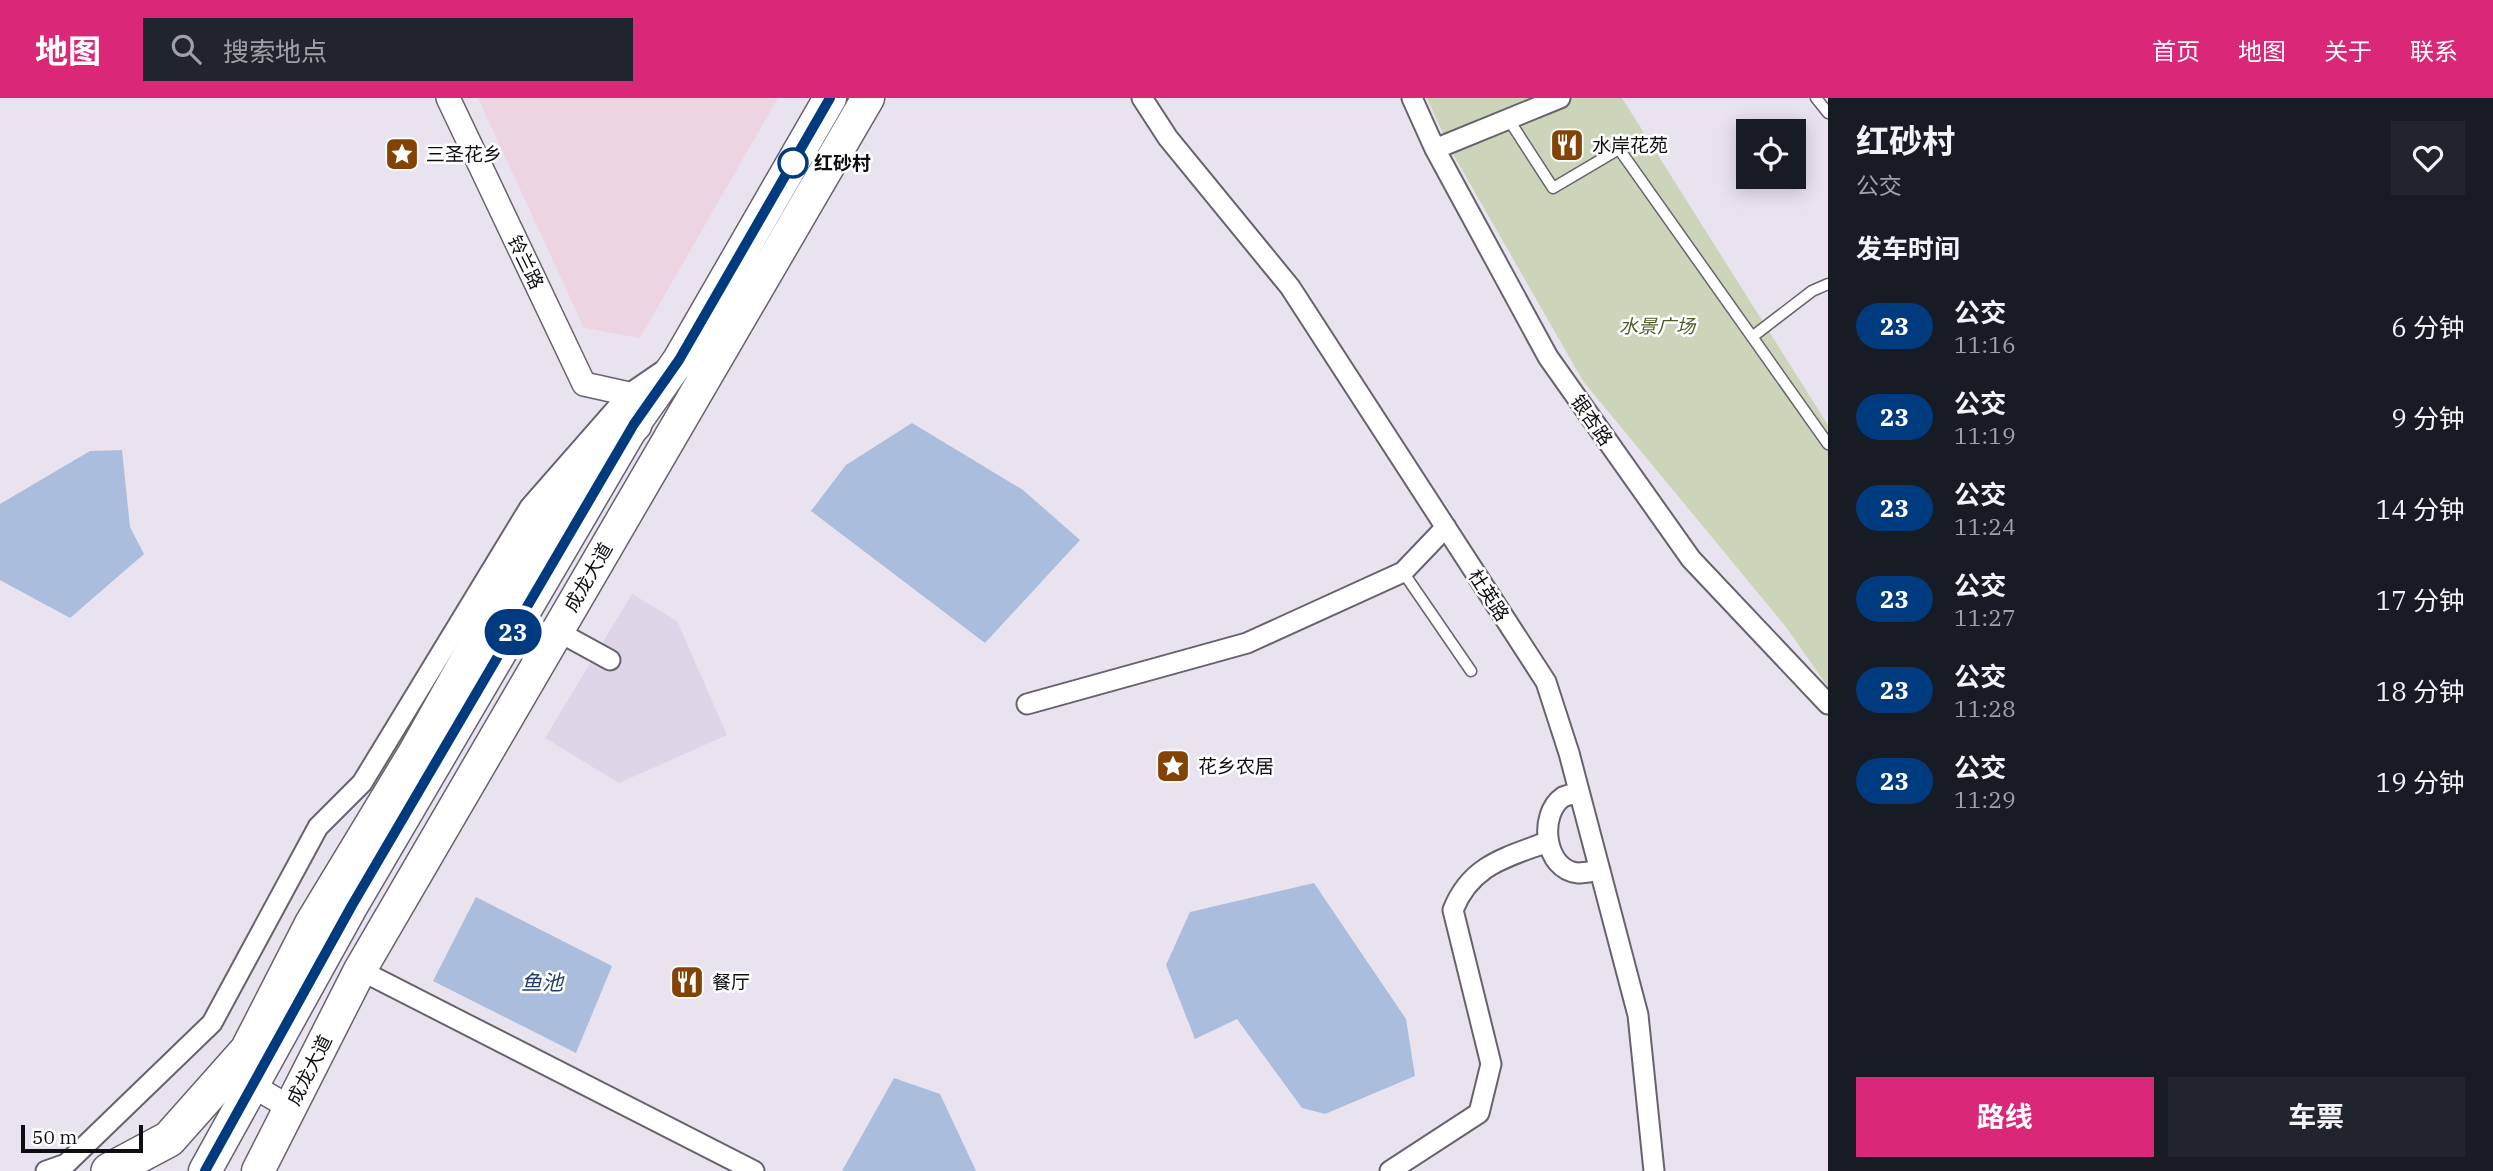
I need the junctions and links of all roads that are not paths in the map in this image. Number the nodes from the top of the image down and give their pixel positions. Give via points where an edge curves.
1 (448, 98) edge
2 (830, 98) edge
3 (868, 98) edge
4 (1142, 98) edge
5 (1412, 98) edge
6 (1560, 98) edge
7 (1816, 98) edge
8 (1828, 113) edge
9 (1509, 121) junction
10 (1435, 149) junction
11 (1828, 284) edge
12 (1752, 337) junction
13 (632, 409) junction
14 (1828, 444) edge
15 (1446, 527) junction
16 (1403, 572) junction
17 (557, 631) junction
18 (610, 660) dead end
19 (1471, 671) dead end
20 (1027, 704) dead end
21 (1828, 704) edge
22 (1579, 792) junction
23 (1547, 842) junction
24 (1600, 870) junction
25 (360, 970) junction
26 (253, 1086) junction
27 (289, 1107) junction
28 (46, 1171) edge
29 (108, 1171) edge
30 (205, 1171) edge
31 (258, 1171) edge
32 (754, 1171) edge
33 (1390, 1171) edge
34 (1654, 1171) edge

1 - 13 street, 铃兰路 via 584,384
2 - 13 highway, 成龙大道 via 679,360
3 - 17 highway, 成龙大道
4 - 15 street, 杜英路 via 1168,138 1290,287
5 - 10 street, 银杏路
6 - 9 street
7 - 8 lane
9 - 10 street
9 - 12 lane via 1553,188 1619,149
10 - 21 street, 银杏路 via 1548,358 1691,559
11 - 12 lane
12 - 14 lane
13 - 26 highway, 成龙大道
13 - 28 street via 530,507 362,783 318,827 212,1023 66,1164
13 - 29 highway via 560,497 416,753 313,923 248,1051 169,1139
15 - 16 street
15 - 22 street, 杜英路 via 1546,682
16 - 19 lane
16 - 20 street via 1247,643
17 - 18 street
17 - 25 highway, 成龙大道
22 - 23 street via 1563,797 1554,807
22 - 24 street, 杜英路
23 - 24 street via 1563,866 1576,873
23 - 33 street via 1492,863 1462,887 1452,910 1491,1063 1479,1113
24 - 34 street, 杜英路 via 1638,1015
25 - 27 highway, 成龙大道
25 - 32 street
26 - 27 street
26 - 30 highway, 成龙大道
27 - 31 highway, 成龙大道

